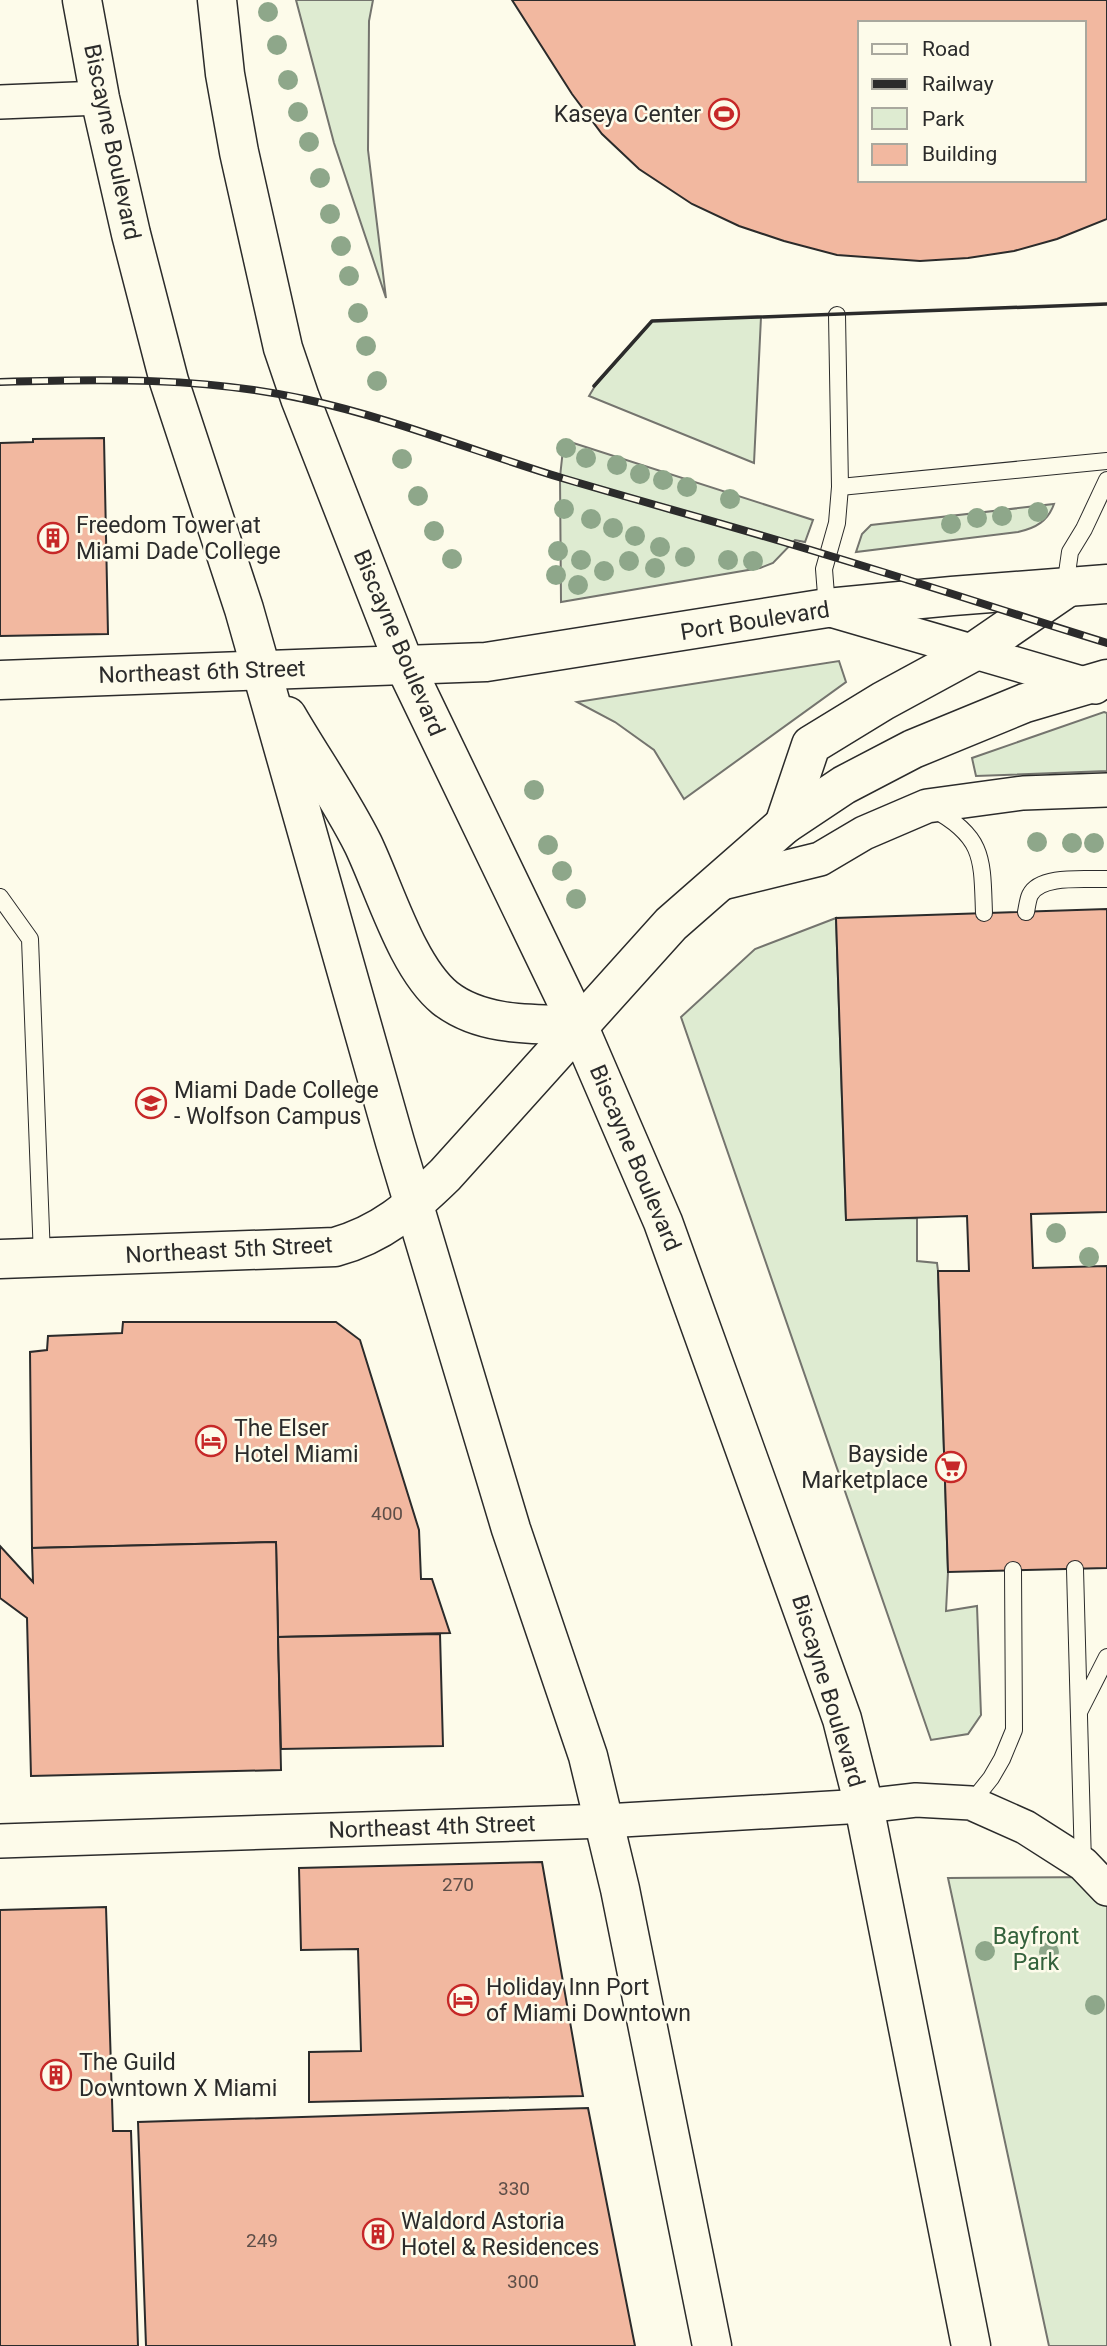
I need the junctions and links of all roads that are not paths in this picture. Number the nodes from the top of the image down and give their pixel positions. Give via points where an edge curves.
1 (82, 0) edge
2 (217, 0) edge
3 (100, 98) junction
4 (0, 102) edge
5 (837, 315) dead end
6 (1107, 461) edge
7 (1107, 481) edge
8 (840, 487) junction
9 (1107, 571) edge
10 (1107, 584) edge
11 (1065, 589) junction
12 (827, 608) junction
13 (975, 651) junction
14 (405, 666) junction
15 (260, 670) junction
16 (0, 680) edge
17 (1100, 685) edge
18 (1107, 790) edge
19 (927, 806) junction
20 (784, 825) junction
21 (1107, 880) edge
22 (718, 884) junction
23 (0, 897) edge
24 (1026, 912) dead end
25 (984, 913) dead end
26 (578, 1025) junction
27 (414, 1205) junction
28 (42, 1257) junction
29 (0, 1259) edge
30 (1075, 1569) dead end
31 (1013, 1570) dead end
32 (1107, 1657) edge
33 (1079, 1712) junction
34 (971, 1802) junction
35 (864, 1805) junction
36 (605, 1821) junction
37 (0, 1841) edge
38 (1083, 1864) junction
39 (1107, 1889) edge
40 (712, 2346) edge
41 (971, 2346) edge

1 - 3 main road, Biscayne Boulevard
2 - 14 main road, Biscayne Boulevard via 239,152 283,348
3 - 4 street
3 - 15 main road, Biscayne Boulevard via 169,381
5 - 8 lane
6 - 8 lane
7 - 11 lane via 1070,551
8 - 12 lane via 837,523 824,569
9 - 11 lane
10 - 11 main road, Port Boulevard
11 - 12 main road, Port Boulevard
11 - 13 main road
12 - 13 street
12 - 14 main road, Port Boulevard via 506,661
13 - 17 street
13 - 20 main road via 811,745
14 - 15 main road, Northeast 6th Street
14 - 26 main road, Biscayne Boulevard
15 - 16 main road, Northeast 6th Street
15 - 26 main road via 362,843 421,973 446,998 473,1014 526,1024
15 - 27 main road, Biscayne Boulevard
17 - 20 main road via 982,719 913,749 844,785
18 - 19 street via 1023,793
19 - 22 street via 873,828 820,859
19 - 25 lane via 975,842 982,867
20 - 22 main road
21 - 24 lane via 1056,880 1039,885 1030,895
22 - 26 main road via 671,924
23 - 28 lane via 30,939
26 - 27 main road, Northeast 5th Street
26 - 35 main road, Biscayne Boulevard via 663,1222 714,1357 842,1718
27 - 28 main road, Northeast 5th Street via 379,1230 335,1247
27 - 36 main road, Biscayne Boulevard
28 - 29 main road, Northeast 5th Street
30 - 33 lane
31 - 34 lane via 1014,1730 991,1778
32 - 33 lane
33 - 38 lane
34 - 35 street, Northeast 4th Street via 916,1800
34 - 38 street via 1025,1826
35 - 36 street, Northeast 4th Street
35 - 41 main road, Biscayne Boulevard
36 - 37 street, Northeast 4th Street
36 - 40 main road, Biscayne Boulevard
38 - 39 street

